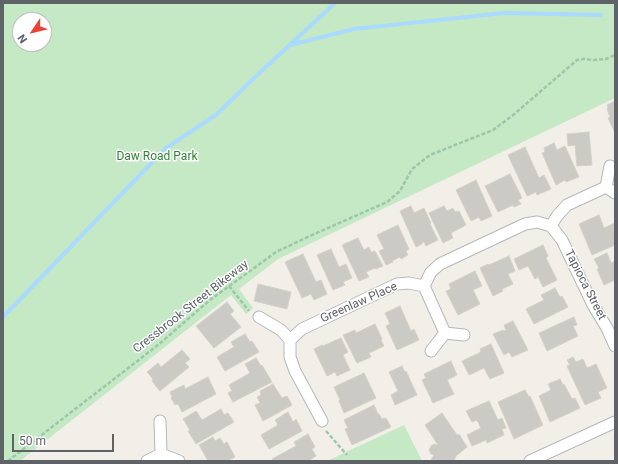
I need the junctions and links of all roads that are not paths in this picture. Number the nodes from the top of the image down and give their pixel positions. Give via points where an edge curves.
1 (610, 166) dead end
2 (611, 190) edge
3 (551, 226) junction
4 (424, 286) junction
5 (259, 317) road end
6 (445, 333) junction
7 (464, 335) dead end
8 (290, 340) junction
9 (615, 346) edge
10 (431, 351) dead end
11 (160, 421) dead end
12 (322, 422) road end
13 (615, 422) edge
14 (161, 454) junction
15 (147, 461) edge
16 (179, 461) edge
17 (530, 461) edge

1 - 2 street
2 - 3 street via 567,205
3 - 4 street via 537,222 525,224 440,264 431,272
3 - 9 street, Tapioca Street via 562,240
4 - 6 street
4 - 8 street, Greenlaw Place via 397,284 302,329
5 - 8 street via 281,330
6 - 7 street
6 - 10 street
8 - 12 street via 290,356 295,371
11 - 14 street
13 - 17 street
14 - 15 street
14 - 16 street

